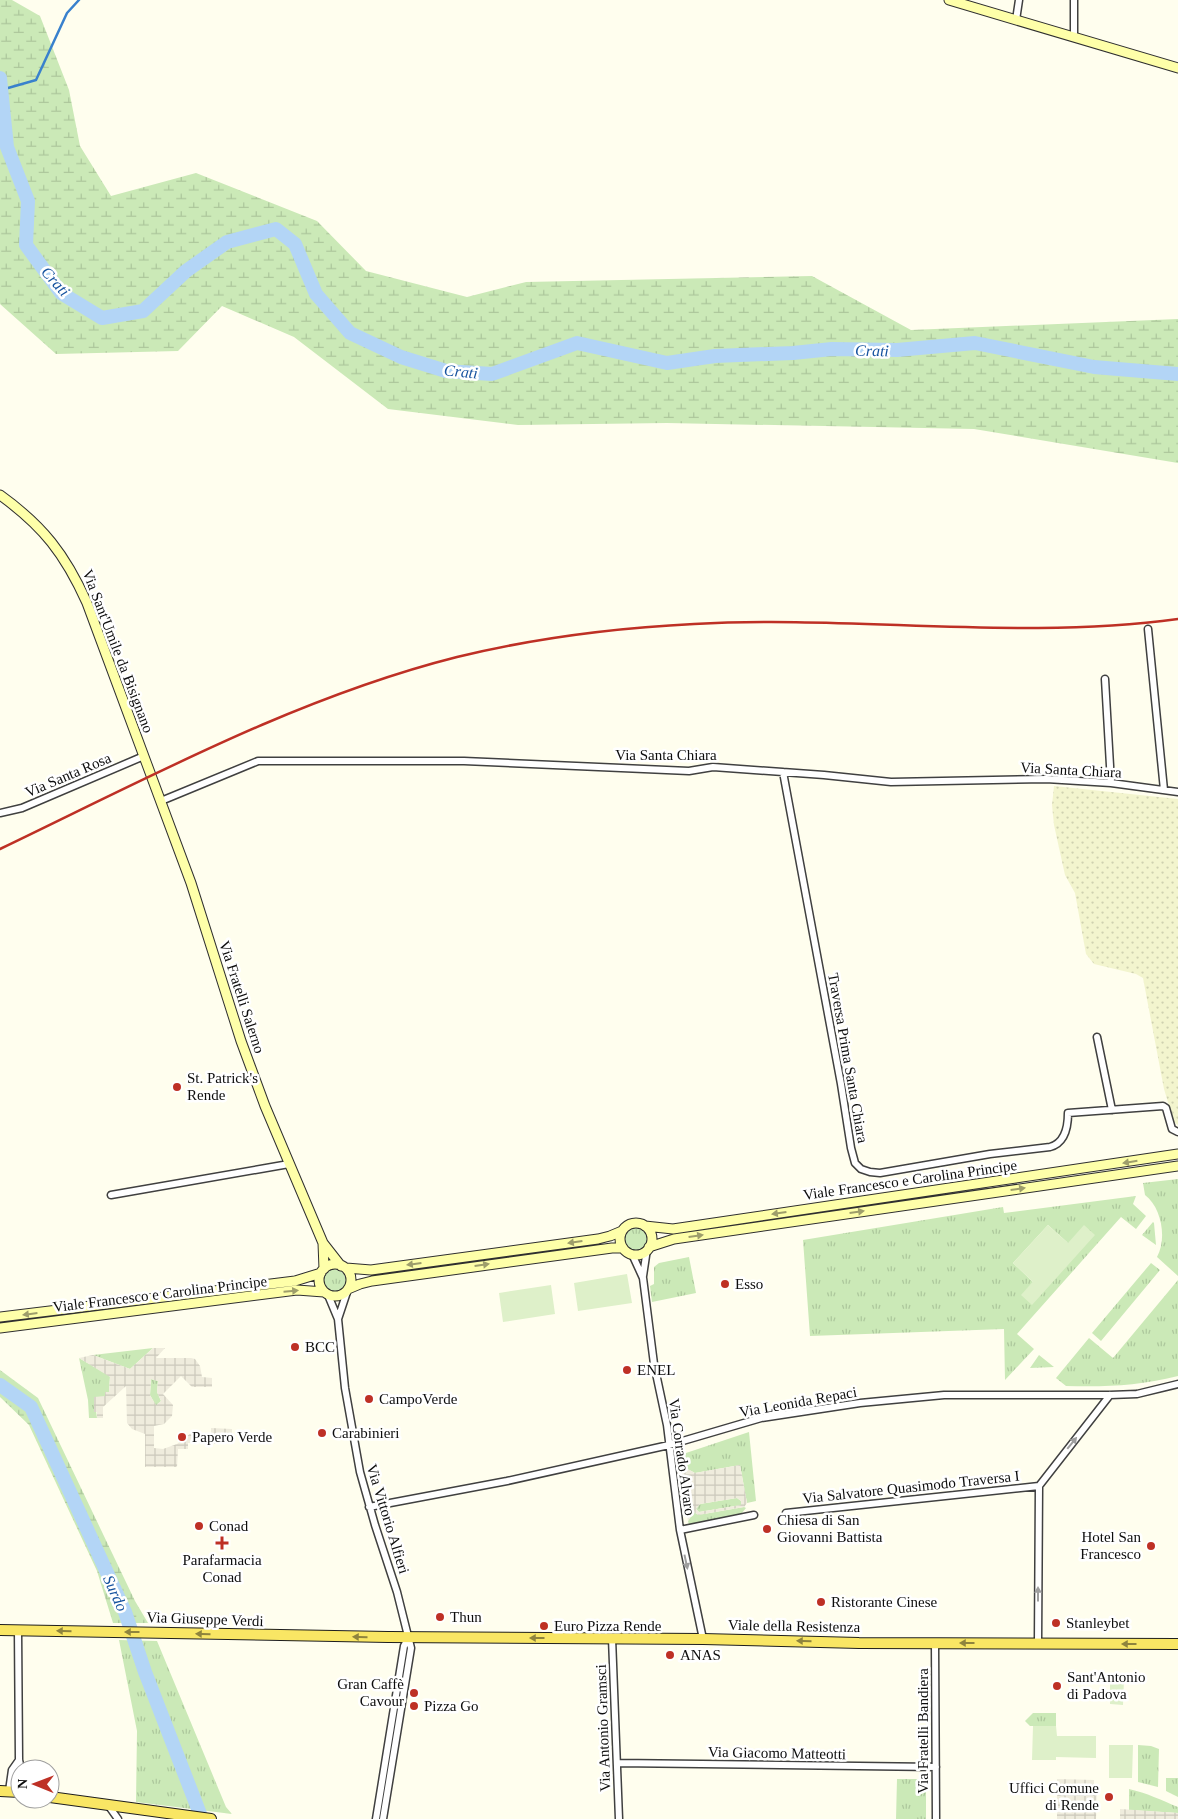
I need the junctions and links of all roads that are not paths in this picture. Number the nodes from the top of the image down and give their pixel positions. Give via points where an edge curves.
1 (948, 0) edge
2 (1019, 0) edge
3 (1074, 0) edge
4 (1016, 20) junction
5 (1074, 37) junction
6 (1178, 68) edge
7 (0, 495) edge
8 (1148, 629) dead end
9 (1105, 679) dead end
10 (144, 756) junction
11 (783, 772) junction
12 (1111, 783) junction
13 (1164, 790) junction
14 (1178, 792) edge
15 (161, 801) junction
16 (0, 812) edge
17 (1098, 1037) dead end
18 (1112, 1110) junction
19 (1178, 1132) edge
20 (1178, 1154) edge
21 (289, 1164) junction
22 (1178, 1166) edge
23 (112, 1195) dead end
24 (645, 1226) junction
25 (622, 1231) junction
26 (323, 1243) junction
27 (623, 1248) junction
28 (648, 1248) junction
29 (632, 1254) junction
30 (344, 1267) junction
31 (322, 1271) junction
32 (642, 1278) junction
33 (348, 1289) junction
34 (326, 1293) junction
35 (0, 1318) edge
36 (338, 1318) junction
37 (0, 1328) edge
38 (1178, 1384) edge
39 (1110, 1395) junction
40 (669, 1445) junction
41 (1038, 1486) junction
42 (369, 1507) junction
43 (786, 1513) dead end
44 (754, 1514) dead end
45 (680, 1530) junction
46 (0, 1630) edge
47 (18, 1630) junction
48 (409, 1637) junction
49 (612, 1638) junction
50 (703, 1639) junction
51 (935, 1643) junction
52 (1038, 1643) junction
53 (1178, 1644) edge
54 (395, 1725) junction
55 (19, 1759) edge
56 (617, 1763) junction
57 (936, 1767) junction
58 (10, 1775) edge
59 (4, 1791) edge
60 (60, 1798) edge
61 (108, 1805) junction
62 (619, 1818) edge
63 (118, 1819) edge
64 (211, 1819) edge
65 (376, 1819) edge
66 (383, 1819) edge
67 (936, 1819) edge

1 - 4 street
2 - 4 street
3 - 5 street
4 - 5 street
5 - 6 street
7 - 10 street, Via Sant'Umile da Bisignano via 37,525 71,569 87,603
8 - 13 street
9 - 12 street
10 - 15 street, Via Fratelli Salerno
10 - 16 street, Via Santa Rosa via 22,808
11 - 12 street, Via Santa Chiara via 891,782 1046,779
11 - 15 street, Via Santa Chiara via 713,767 689,771 464,761 258,761
11 - 18 street, Traversa Prima Santa Chiara via 855,1163 862,1169 880,1173 1050,1147 1064,1134 1068,1113
12 - 13 street, Via Santa Chiara
13 - 14 street, Via Santa Chiara
15 - 21 street, Via Fratelli Salerno via 191,883 241,1041
17 - 18 street
18 - 19 street, Traversa Prima Santa Chiara via 1163,1106 1168,1111 1172,1129
20 -> 24 street, Viale Francesco e Carolina Principe via 673,1229
21 - 23 street
21 - 26 street, Via Fratelli Salerno
28 -> 22 street, Viale Francesco e Carolina Principe via 684,1238
24 - 25 street, Viale Francesco e Carolina Principe via 630,1224
24 - 28 street via 651,1239
25 - 27 street via 620,1240
25 -> 30 street, Viale Francesco e Carolina Principe via 598,1239 371,1270
26 - 30 street, Via Fratelli Salerno
26 - 31 street, Via Fratelli Salerno
27 - 29 street
33 -> 27 street, Viale Francesco e Carolina Principe via 372,1281
28 - 29 street, Viale Francesco e Carolina Principe via 642,1253
28 - 32 street, Via Corrado Alvaro
29 - 32 street, Via Corrado Alvaro
30 - 31 street, Viale Francesco e Carolina Principe via 332,1265
30 - 33 street via 351,1276
31 - 34 street via 319,1283
31 -> 35 street, Viale Francesco e Carolina Principe via 295,1280
32 - 40 street, Via Corrado Alvaro
33 - 34 street, Viale Francesco e Carolina Principe via 342,1295
33 - 36 street, Via Vittorio Alfieri
34 - 36 street, Via Vittorio Alfieri
37 -> 34 street, Viale Francesco e Carolina Principe via 297,1290
36 - 42 street, Via Vittorio Alfieri via 351,1430
38 - 39 street, Via Leonida Repaci via 1137,1394
39 - 40 street, Via Leonida Repaci via 944,1395 868,1402 761,1418
41 -> 39 street
40 - 42 street, Via Leonida Repaci
40 - 45 street, Via Corrado Alvaro
41 - 43 street, Via Salvatore Quasimodo Traversa I
52 -> 41 street
42 - 48 street, Via Vittorio Alfieri
44 - 45 street
45 -> 50 street, Via Corrado Alvaro
46 - 47 main road, Via Giuseppe Verdi
48 -> 47 main road, Via Giuseppe Verdi
47 - 55 street
49 -> 48 main road, Viale della Resistenza
48 - 54 street via 404,1646
49 - 50 main road, Viale della Resistenza
49 - 56 street, Via Antonio Gramsci
51 -> 50 main road, Viale della Resistenza
52 -> 51 main road, Viale della Resistenza
51 - 57 street, Via Fratelli Bandiera
53 -> 52 main road, Viale della Resistenza
54 - 65 street
54 - 66 street
56 - 57 street, Via Giacomo Matteotti
56 - 62 street, Via Antonio Gramsci
57 - 67 street, Via Fratelli Bandiera
58 - 59 street
60 - 61 main road
61 - 63 street
61 - 64 main road

